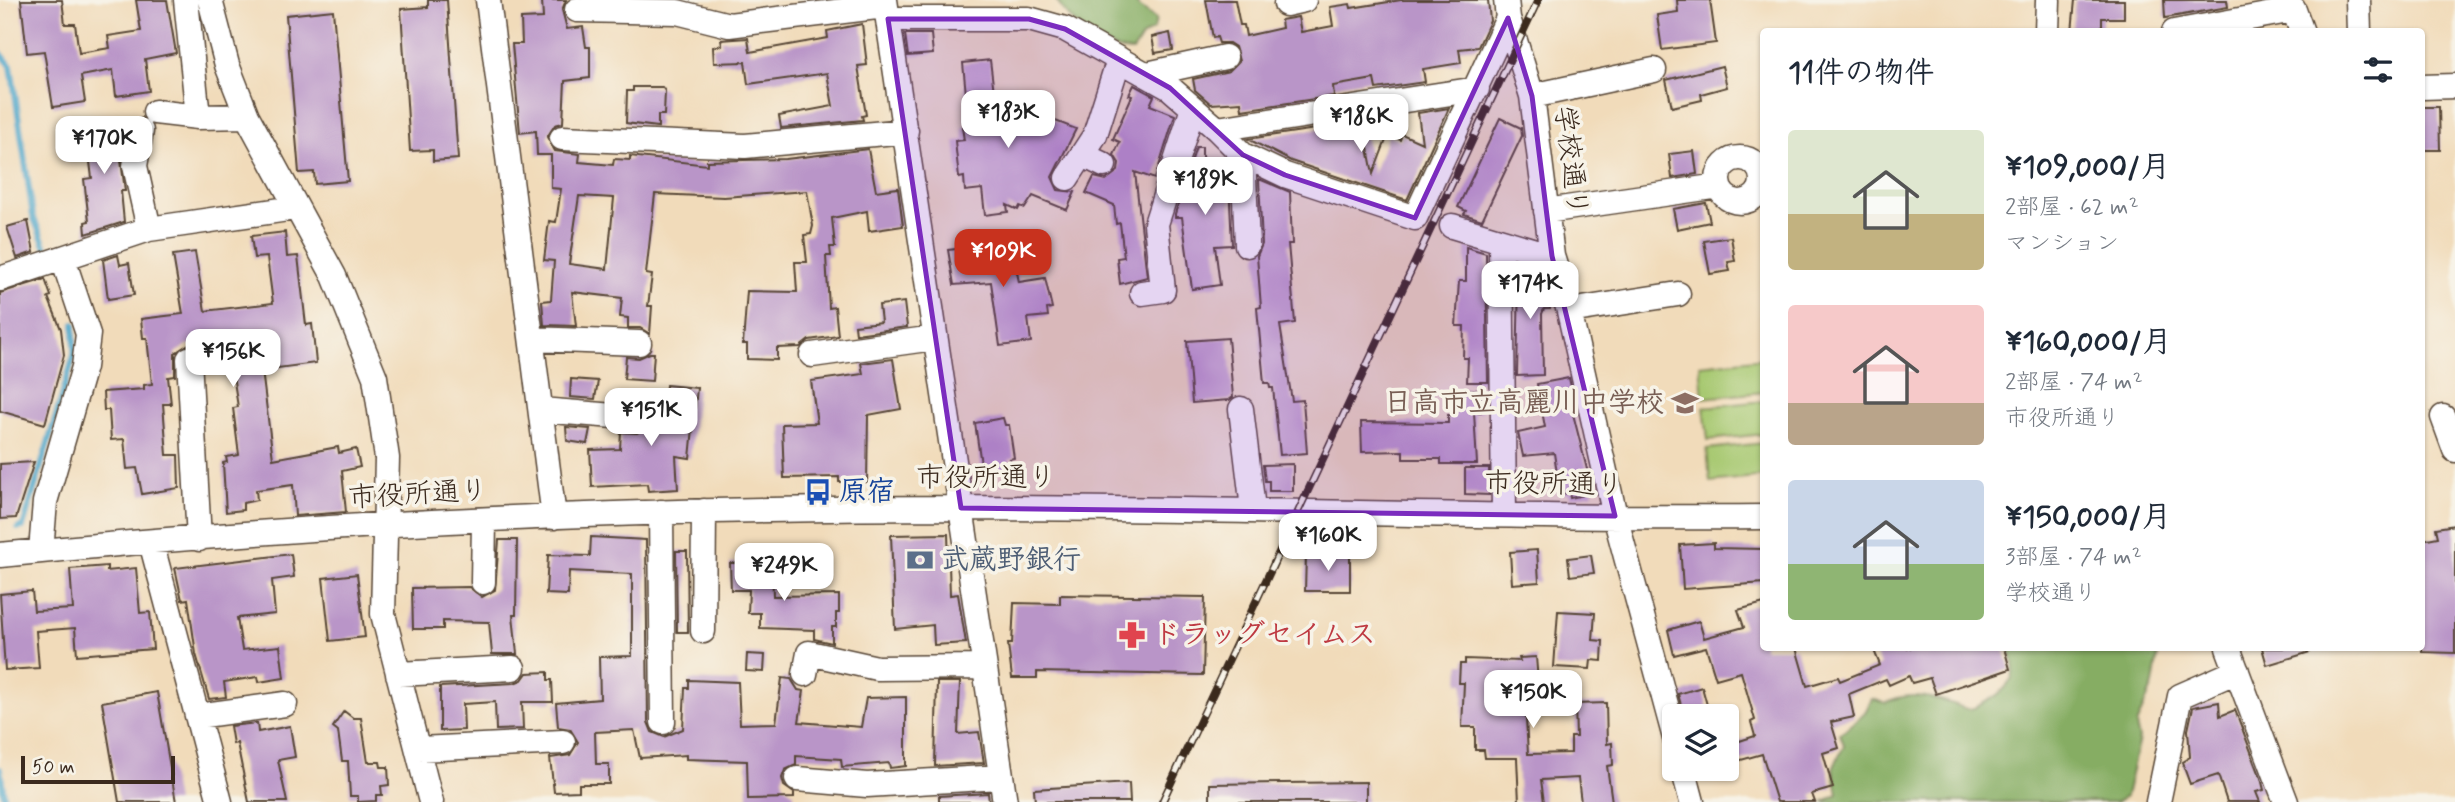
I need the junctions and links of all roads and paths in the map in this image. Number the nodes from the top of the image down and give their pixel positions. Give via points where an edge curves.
1 (186, 0) edge
2 (210, 0) edge
3 (488, 0) edge
4 (2048, 0) edge
5 (2358, 0) edge
6 (677, 6) edge
7 (886, 8) edge
8 (1507, 9) edge
9 (2240, 9) edge
10 (577, 10) dead end
11 (2047, 28) edge
12 (2185, 28) edge
13 (2301, 28) edge
14 (2359, 28) edge
15 (1225, 57) dead end
16 (1119, 59) junction
17 (1654, 70) dead end
18 (1147, 74) junction
19 (2455, 86) edge
20 (2425, 87) edge
21 (1477, 89) junction
22 (1532, 96) junction
23 (1193, 108) junction
24 (247, 116) junction
25 (198, 117) junction
26 (1217, 129) junction
27 (906, 131) junction
28 (562, 138) dead end
29 (1243, 155) junction
30 (1067, 178) dead end
31 (1719, 186) dead end
32 (295, 208) junction
33 (1546, 211) junction
34 (1452, 226) dead end
35 (149, 229) junction
36 (1501, 242) junction
37 (1247, 245) dead end
38 (1552, 256) junction
39 (63, 259) junction
40 (0, 279) edge
41 (1142, 293) dead end
42 (1678, 294) dead end
43 (1569, 311) junction
44 (934, 338) junction
45 (532, 339) junction
46 (639, 343) dead end
47 (811, 355) dead end
48 (189, 359) dead end
49 (1241, 409) dead end
50 (541, 410) junction
51 (638, 418) dead end
52 (2440, 418) edge
53 (2455, 450) edge
54 (961, 508) junction
55 (1253, 509) junction
56 (704, 511) junction
57 (661, 512) junction
58 (1504, 513) junction
59 (1615, 516) junction
60 (554, 517) junction
61 (1760, 517) edge
62 (484, 521) junction
63 (387, 526) junction
64 (199, 539) junction
65 (151, 542) junction
66 (41, 551) junction
67 (0, 555) edge
68 (483, 582) dead end
69 (703, 631) dead end
70 (2229, 651) edge
71 (984, 667) junction
72 (513, 668) dead end
73 (2237, 671) junction
74 (398, 674) junction
75 (804, 674) dead end
76 (285, 704) dead end
77 (1666, 704) edge
78 (197, 716) junction
79 (663, 722) dead end
80 (563, 742) dead end
81 (419, 748) junction
82 (1001, 776) junction
83 (797, 779) dead end
84 (1686, 781) edge
85 (220, 802) edge
86 (431, 802) edge
87 (1005, 802) edge
88 (1692, 802) edge
89 (2158, 802) edge
90 (2286, 802) edge

1 - 25 street
2 - 24 street via 227,65
3 - 45 street
4 - 11 street
5 - 14 street
6 - 7 street via 729,25
6 - 10 street
7 - 16 street via 1029,19 1065,29
7 - 27 street
8 - 21 street
8 - 22 street, 学校通り
9 - 12 street
9 - 13 street via 2294,10
15 - 18 street
16 - 18 street
16 - 30 street via 1095,135 1093,160
17 - 22 street
18 - 23 street
19 - 20 street
21 - 26 street
21 - 29 street via 1415,218 1285,175
22 - 33 street, 学校通り
23 - 26 street
23 - 41 street via 1156,224 1163,290
24 - 25 street
24 - 32 street
25 - 35 street via 148,121 136,146 135,166
26 - 29 street
27 - 28 street via 745,146
27 - 44 street
29 - 37 street
31 - 33 street
32 - 35 street
32 - 63 street via 334,276 375,377 387,458
33 - 38 street, 学校通り
34 - 36 street
35 - 39 street
36 - 38 street
36 - 58 street
38 - 43 street, 学校通り
39 - 40 street
39 - 66 street via 88,334 84,367 45,502
42 - 43 street
43 - 59 street, 学校通り
44 - 47 street
44 - 54 street
45 - 46 street
45 - 50 street
48 - 64 street
49 - 55 street
50 - 51 street
50 - 60 street
52 - 53 street
54 - 55 street, 市役所通り
54 - 56 street, 市役所通り
54 - 71 street
55 - 58 street, 市役所通り
56 - 57 street, 市役所通り
56 - 69 street
57 - 60 street, 市役所通り
57 - 79 street
58 - 59 street, 市役所通り
59 - 61 street, 市役所通り
59 - 77 street, 学校通り
60 - 62 street, 市役所通り
62 - 63 street, 市役所通り
62 - 68 street
63 - 64 street, 市役所通り
63 - 74 street via 383,614
64 - 65 street, 市役所通り
65 - 66 street, 市役所通り
65 - 78 street
66 - 67 street, 市役所通り
70 - 73 street
71 - 75 street via 877,676 808,653
71 - 82 street
72 - 74 street
73 - 89 street via 2180,696
73 - 90 street
74 - 81 street
76 - 78 street
78 - 85 street
80 - 81 street
81 - 86 street
82 - 83 street via 867,785
82 - 87 street
84 - 88 street

